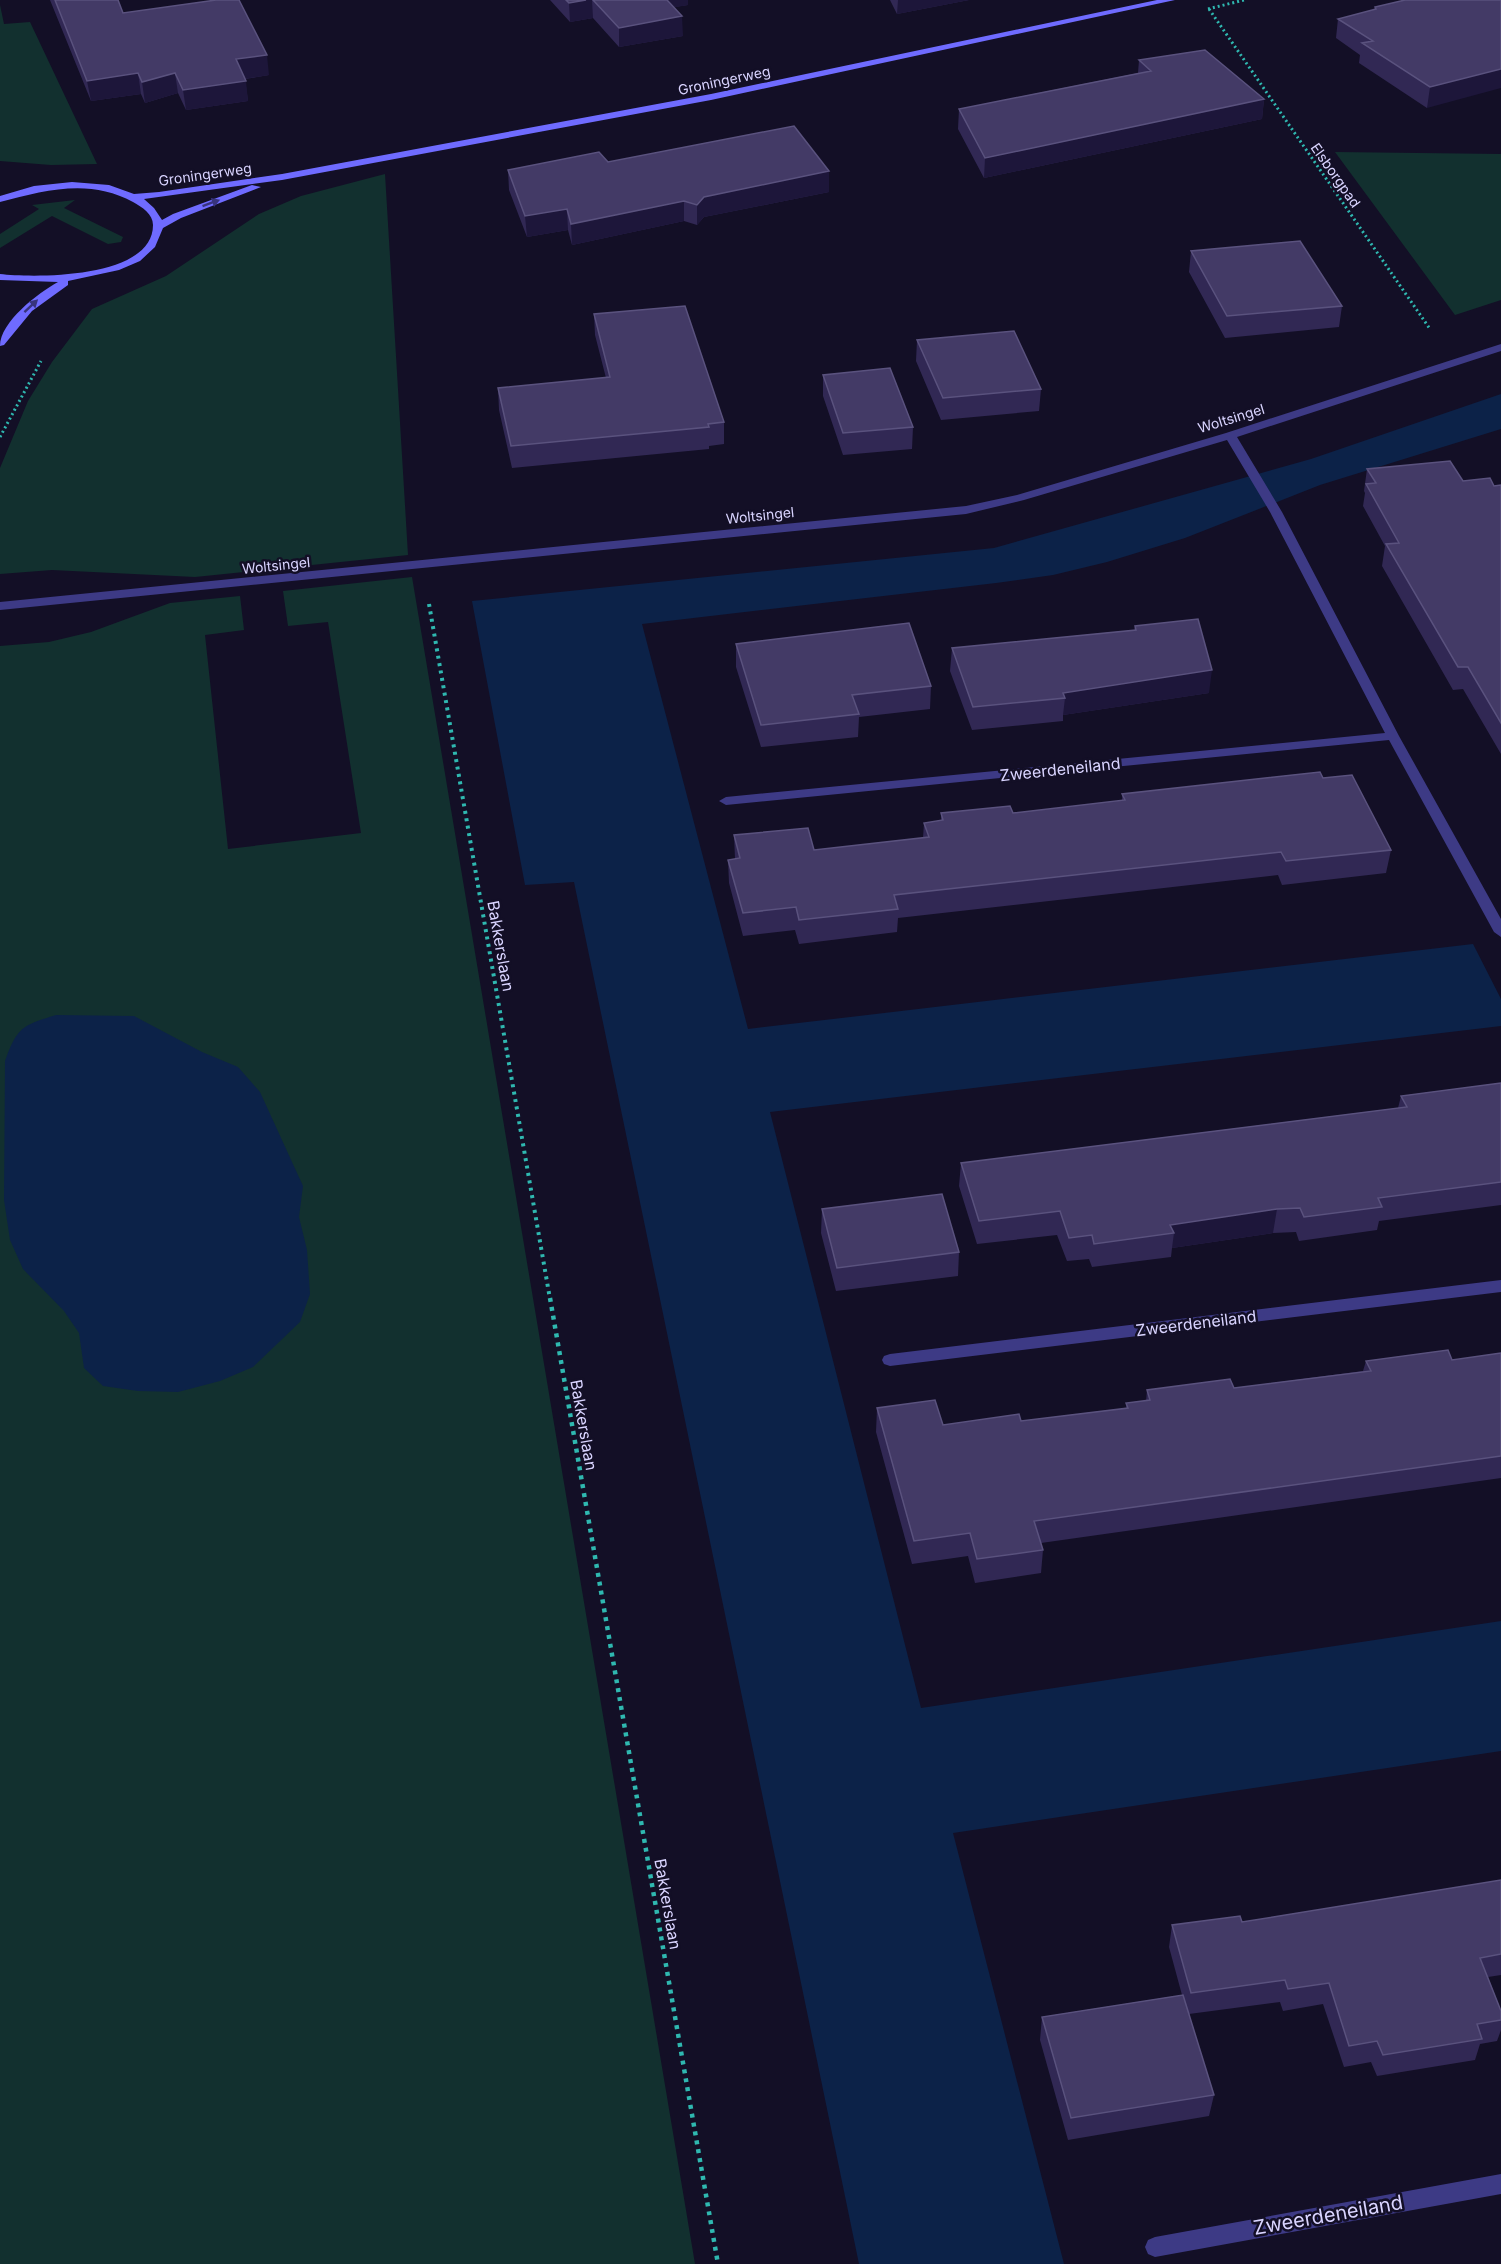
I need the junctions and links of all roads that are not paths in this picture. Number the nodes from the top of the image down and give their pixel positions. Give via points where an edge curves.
1 (1170, 0) edge
2 (282, 177) junction
3 (132, 196) junction
4 (1, 198) edge
5 (158, 227) junction
6 (0, 277) edge
7 (71, 279) junction
8 (0, 344) edge
9 (1501, 347) edge
10 (1230, 435) junction
11 (0, 606) edge
12 (1393, 736) junction
13 (726, 801) dead end
14 (1501, 932) edge
15 (1501, 1286) edge
16 (890, 1359) dead end
17 (1501, 2184) edge
18 (1155, 2247) dead end

1 - 2 main road, Groningerweg via 711,97
2 - 3 main road, Groningerweg
5 -> 2 main road, Groningerweg via 177,216
3 - 4 main road via 79,186 34,189
3 - 5 main road via 148,207
5 - 7 main road via 154,238 132,259 93,275
6 - 7 main road via 23,281
8 -> 7 main road via 45,292
9 - 10 street, Woltsingel
10 - 11 street, Woltsingel via 1020,498 966,510
10 - 12 street via 1276,512
12 - 13 street, Zweerdeneiland
12 - 14 street
15 - 16 street, Zweerdeneiland
17 - 18 street, Zweerdeneiland

